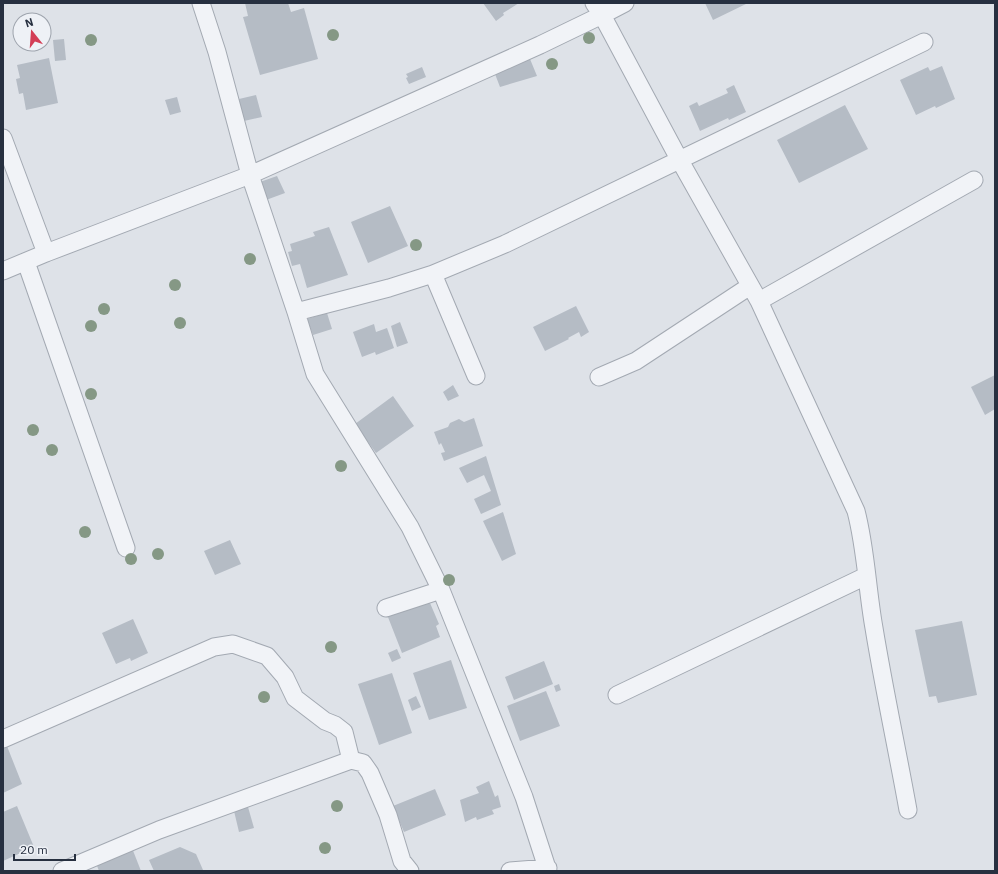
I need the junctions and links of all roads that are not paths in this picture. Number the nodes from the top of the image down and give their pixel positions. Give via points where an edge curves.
1 (201, 3) edge
2 (625, 3) edge
3 (598, 9) edge
4 (924, 42) dead end
5 (3, 138) edge
6 (679, 159) junction
7 (250, 175) junction
8 (974, 180) dead end
9 (46, 253) junction
10 (26, 262) junction
11 (3, 271) edge
12 (434, 274) junction
13 (750, 286) junction
14 (759, 301) junction
15 (296, 312) junction
16 (476, 376) dead end
17 (599, 377) dead end
18 (126, 548) dead end
19 (866, 576) junction
20 (441, 590) junction
21 (386, 608) dead end
22 (617, 695) dead end
23 (3, 739) edge
24 (351, 760) junction
25 (908, 810) dead end
26 (548, 869) edge
27 (62, 871) edge
28 (410, 871) edge
29 (510, 871) edge

1 - 7 street
2 - 3 street
3 - 6 street
3 - 7 street via 540,45
4 - 6 street
5 - 9 street
6 - 12 street via 505,244
6 - 13 street
7 - 9 street
7 - 15 street
8 - 14 street
9 - 10 street
10 - 11 street
10 - 18 street
12 - 15 street
12 - 16 street
13 - 14 street
13 - 17 street via 636,361
14 - 19 street via 856,511 862,534
15 - 20 street via 315,374 410,527
19 - 22 street
19 - 25 street
20 - 21 street
20 - 26 street via 524,798
23 - 24 street via 214,647 233,644 267,656 285,677 295,698 344,732
24 - 27 street via 159,830
24 - 28 street via 363,763 370,773 388,815 402,861
26 - 29 street

